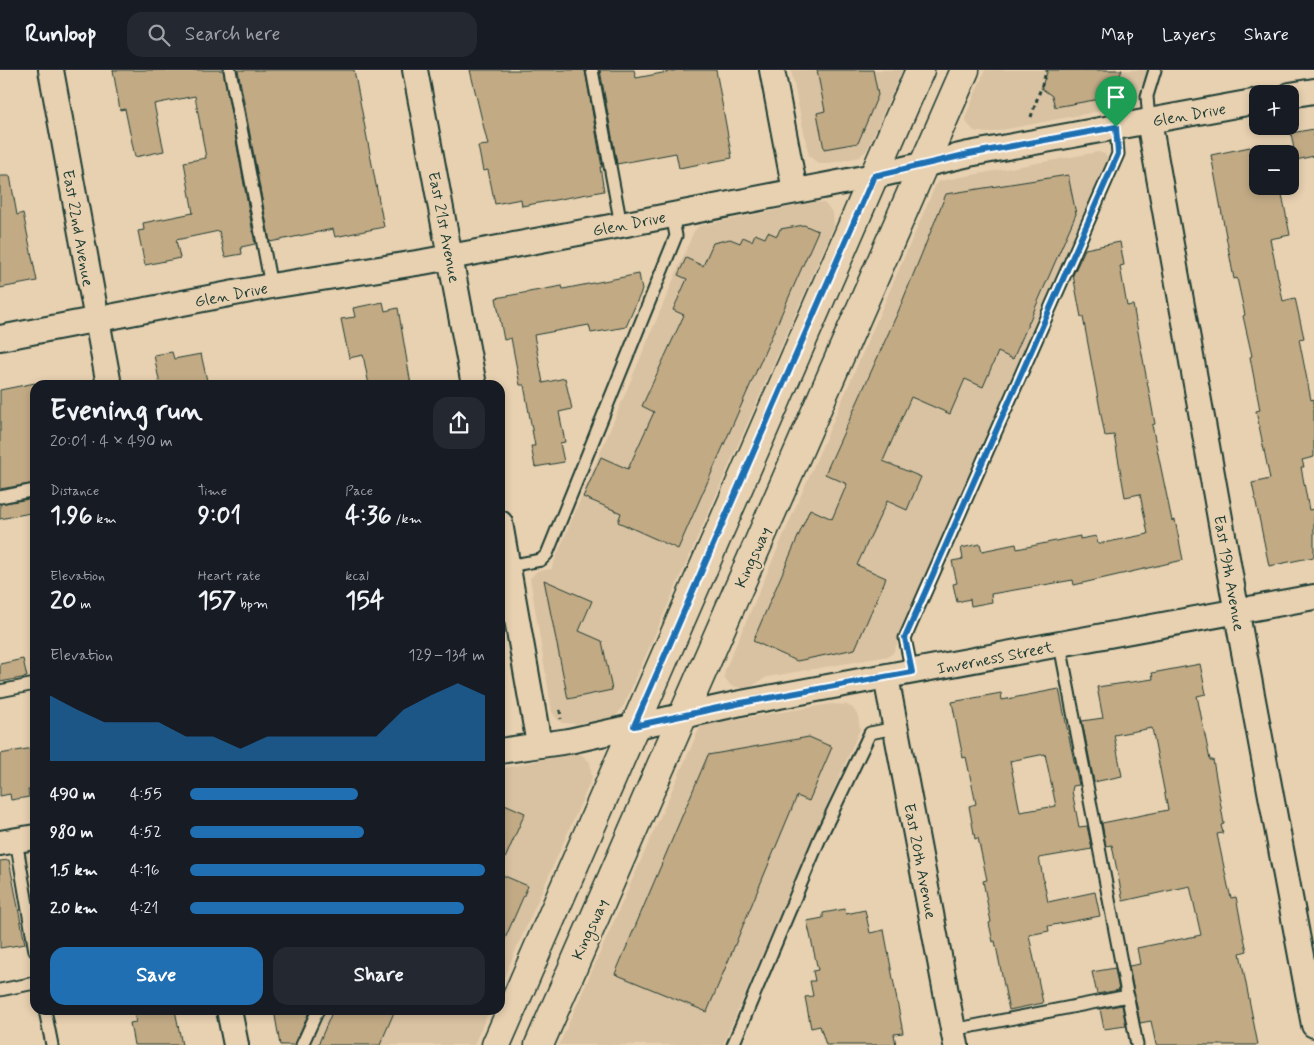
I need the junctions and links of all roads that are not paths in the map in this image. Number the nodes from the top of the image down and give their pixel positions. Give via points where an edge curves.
1 (51, 70) edge
2 (230, 70) edge
3 (415, 70) edge
4 (592, 70) edge
5 (772, 70) edge
6 (920, 70) edge
7 (965, 70) edge
8 (1156, 70) edge
9 (1314, 91) edge
10 (1299, 94) edge
11 (1249, 103) edge
12 (1149, 121) junction
13 (1116, 127) junction
14 (924, 164) junction
15 (874, 176) junction
16 (794, 191) junction
17 (672, 215) junction
18 (621, 225) junction
19 (450, 257) junction
20 (271, 286) junction
21 (97, 319) junction
22 (0, 338) edge
23 (108, 380) edge
24 (473, 380) edge
25 (30, 491) edge
26 (0, 497) edge
27 (505, 550) edge
28 (508, 566) junction
29 (1314, 597) edge
30 (1237, 612) junction
31 (1060, 645) junction
32 (912, 672) junction
33 (886, 677) junction
34 (30, 685) edge
35 (0, 691) edge
36 (682, 716) junction
37 (634, 726) junction
38 (895, 728) junction
39 (539, 744) junction
40 (505, 750) edge
41 (17, 840) edge
42 (30, 920) edge
43 (30, 984) edge
44 (0, 990) edge
45 (1128, 996) junction
46 (46, 1015) edge
47 (230, 1015) edge
48 (316, 1015) edge
49 (1314, 1025) edge
50 (954, 1037) edge
51 (52, 1045) edge
52 (236, 1045) edge
53 (302, 1045) edge
54 (496, 1045) edge
55 (539, 1045) edge
56 (733, 1045) edge
57 (1137, 1045) edge

1 - 21 street, East 22nd Avenue
2 - 20 lane
3 - 19 street, East 21st Avenue
4 - 18 lane
5 - 16 street
6 - 15 main road
7 - 14 main road, Kingsway
8 - 12 lane via 1147,96
9 - 10 street
11 - 12 street, Glen Drive
12 - 13 street, Glen Drive
12 - 30 street, East 19th Avenue
13 - 14 street, Glen Drive
13 - 32 lane via 1118,154 905,638
14 - 15 street, Glen Drive
14 - 36 main road, Kingsway
15 - 16 street, Glen Drive
15 - 37 main road
16 - 17 street, Glen Drive
17 - 18 street, Glen Drive
17 - 28 lane via 676,236 547,554 540,560
18 - 19 street, Glen Drive
19 - 20 street, Glen Drive
19 - 24 street, East 21st Avenue
20 - 21 street, Glen Drive
21 - 22 street, Glen Drive
21 - 23 street, East 22nd Avenue
25 - 26 lane
27 - 28 street
28 - 39 street
29 - 30 street, Inverness Street
30 - 31 street, Inverness Street
30 - 49 street, East 19th Avenue
31 - 32 street, Inverness Street
31 - 45 lane
32 - 33 street, Inverness Street
33 - 36 street, Inverness Street
33 - 38 street, East 20th Avenue
34 - 35 lane
36 - 37 street, Inverness Street
36 - 55 main road, Kingsway
37 - 39 street, Inverness Street
37 - 54 main road
38 - 50 street, East 20th Avenue
38 - 56 lane via 870,734 820,838
39 - 40 street, Inverness Street
41 - 42 lane
43 - 44 lane
45 - 50 lane
45 - 57 lane
46 - 51 lane
47 - 52 street
48 - 53 lane

